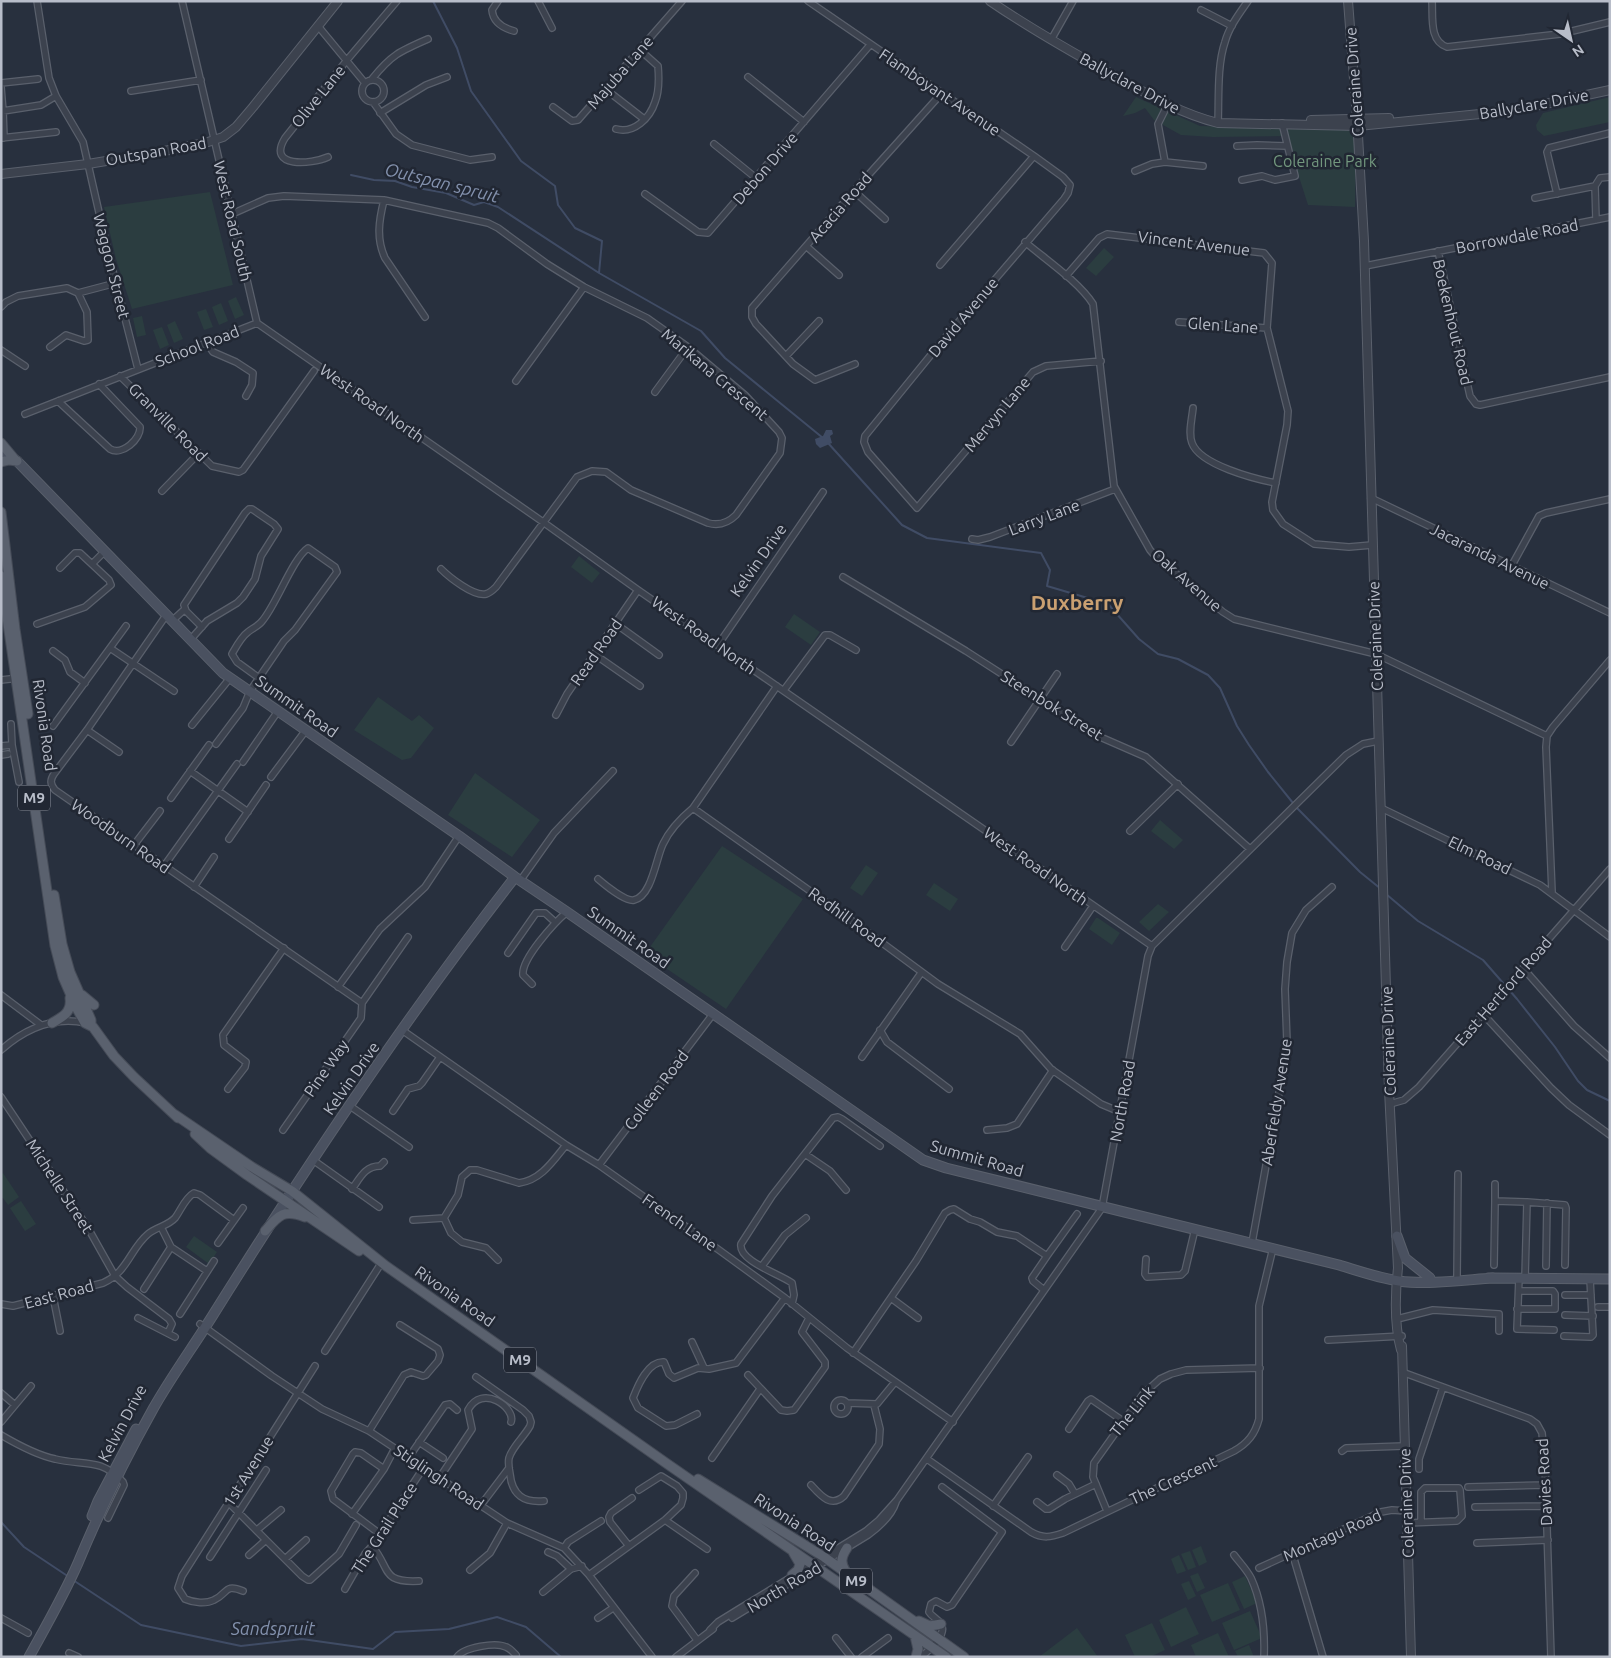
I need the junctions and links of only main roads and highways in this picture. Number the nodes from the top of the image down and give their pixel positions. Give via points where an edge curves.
1 (1, 444) edge
2 (1, 452) edge
3 (17, 461) junction
4 (1, 462) edge
5 (1, 512) edge
6 (7, 564) junction
7 (1, 575) edge
8 (20, 678) junction
9 (517, 879) junction
10 (74, 992) junction
11 (94, 1004) dead end
12 (52, 1023) road end
13 (174, 1114) junction
14 (292, 1191) junction
15 (286, 1200) junction
16 (317, 1221) junction
17 (265, 1230) junction
18 (1397, 1236) road end
19 (383, 1264) junction
20 (1399, 1277) junction
21 (1430, 1278) junction
22 (1493, 1278) junction
23 (1610, 1280) edge
24 (654, 1454) junction
25 (847, 1548) road end
26 (791, 1549) junction
27 (848, 1574) junction
28 (792, 1575) road end
29 (889, 1605) junction
30 (941, 1624) road end
31 (914, 1636) junction
32 (28, 1657) edge
33 (916, 1657) edge
34 (946, 1657) edge
35 (964, 1657) edge

1 - 3 main road
2 - 3 main road, Summit Road
3 - 4 main road
3 - 9 main road, Summit Road via 230,678
5 - 6 main road, Rivonia Road / M9
6 - 7 main road
6 - 8 main road, Rivonia Road / M9
7 - 8 main road, Rivonia Road / M9
8 - 10 main road, Rivonia Road / M9 via 62,944
9 - 14 main road, Kelvin Drive via 402,1030
9 - 20 main road, Summit Road via 923,1160 1102,1208 1339,1264 1362,1273
10 - 11 main road
10 - 12 main road via 68,1012
10 - 13 main road, Rivonia Road / M9 via 85,1019 114,1056
13 - 14 main road, Rivonia Road / M9
13 - 15 main road, Rivonia Road / M9 via 210,1148
14 - 15 main road, Kelvin Drive
14 - 19 main road, Rivonia Road / M9
15 - 16 main road, Rivonia Road / M9
15 - 17 main road, Kelvin Drive
16 - 17 main road via 285,1213
16 - 19 main road, Rivonia Road / M9
17 - 32 main road, Kelvin Drive via 202,1325 115,1475 78,1563
18 - 21 main road via 1405,1258
19 - 24 main road, Rivonia Road / M9
20 - 21 main road
20 - 22 main road via 1433,1282
21 - 22 main road
22 - 23 main road
24 - 26 main road, Rivonia Road / M9
24 - 27 main road, Rivonia Road / M9
25 - 27 main road via 842,1558
26 - 28 main road via 800,1564
26 - 31 main road, Rivonia Road / M9
27 - 29 main road, Rivonia Road / M9
29 - 30 main road via 898,1606 926,1625
29 - 35 main road, Rivonia Road / M9
31 - 33 main road via 918,1649
31 - 34 main road, Rivonia Road / M9

